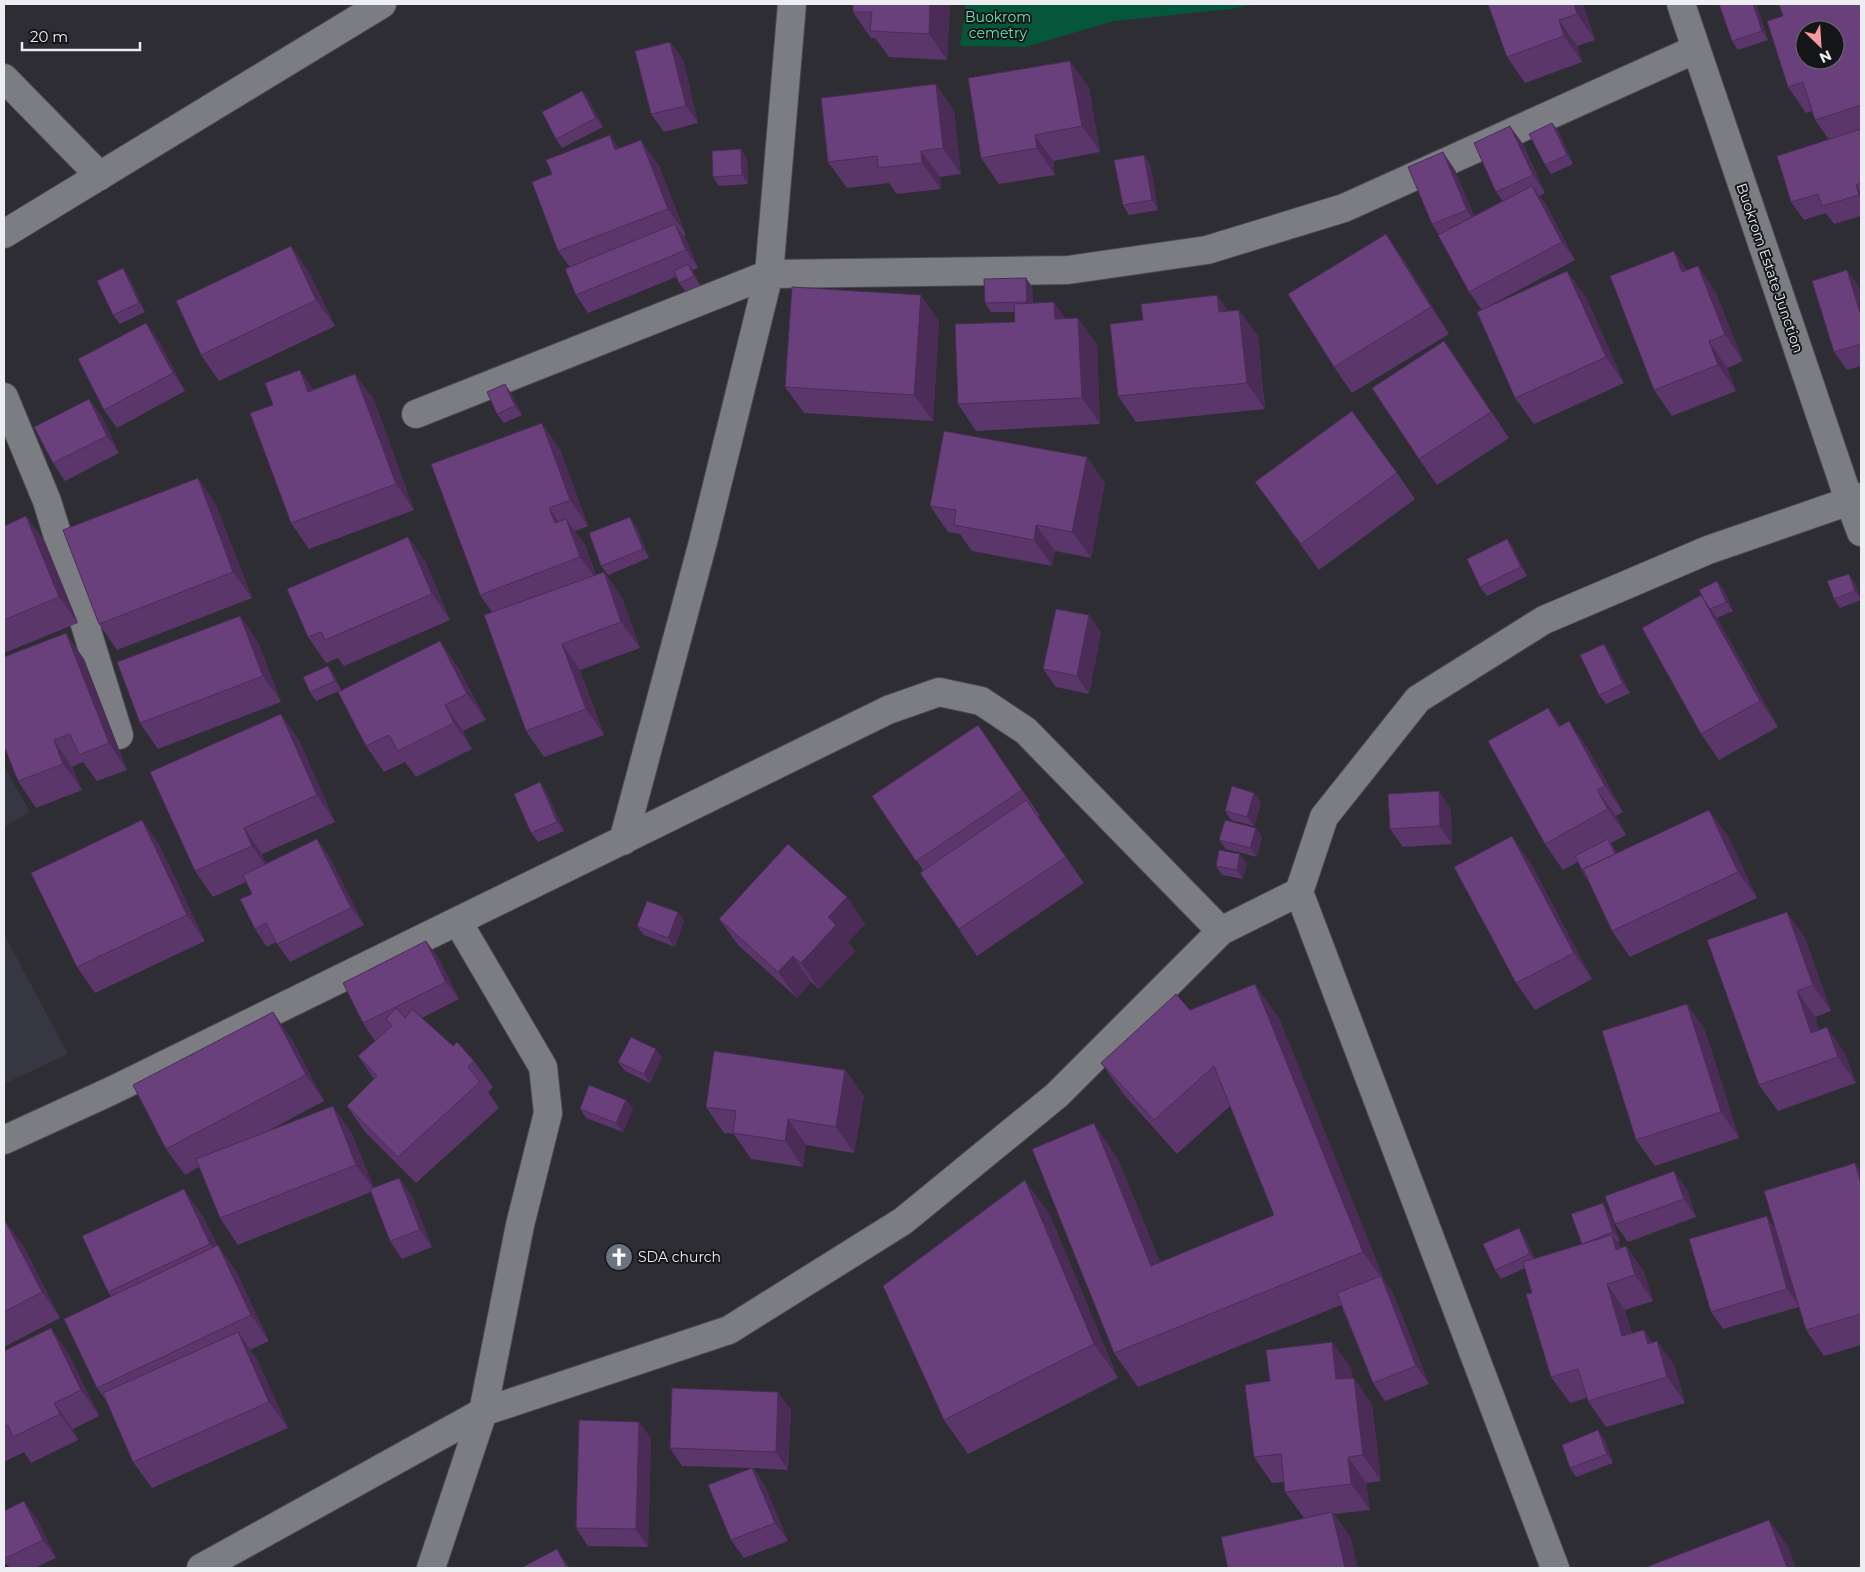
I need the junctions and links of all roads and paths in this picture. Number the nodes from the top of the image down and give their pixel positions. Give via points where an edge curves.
1 (382, 4) edge
2 (792, 4) edge
3 (1681, 4) edge
4 (1696, 50) junction
5 (4, 78) edge
6 (100, 176) junction
7 (4, 234) edge
8 (768, 274) junction
9 (4, 397) edge
10 (416, 414) dead end
11 (1855, 499) edge
12 (1861, 532) edge
13 (119, 736) dead end
14 (623, 841) junction
15 (1299, 892) junction
16 (458, 922) junction
17 (1221, 931) junction
18 (4, 1140) edge
19 (483, 1412) junction
20 (201, 1568) edge
21 (431, 1568) edge
22 (1555, 1568) edge

1 - 6 street
2 - 8 street
3 - 4 street, Buokrom Estate Junction
4 - 8 street via 1344,208 1207,250 1068,270
4 - 11 street, Buokrom Estate Junction
5 - 6 street
6 - 7 street
8 - 10 street
8 - 14 street via 703,542
9 - 13 street via 47,501
11 - 12 street, Buokrom Estate Junction
11 - 15 street via 1708,550 1544,620 1418,699 1324,817
14 - 16 street
14 - 17 street via 888,710 939,692 981,701 1026,731
15 - 17 street
15 - 22 street
16 - 18 street
16 - 19 street via 543,1067 548,1113 520,1225
17 - 19 street via 1057,1095 903,1221 729,1330
19 - 20 street
19 - 21 street

